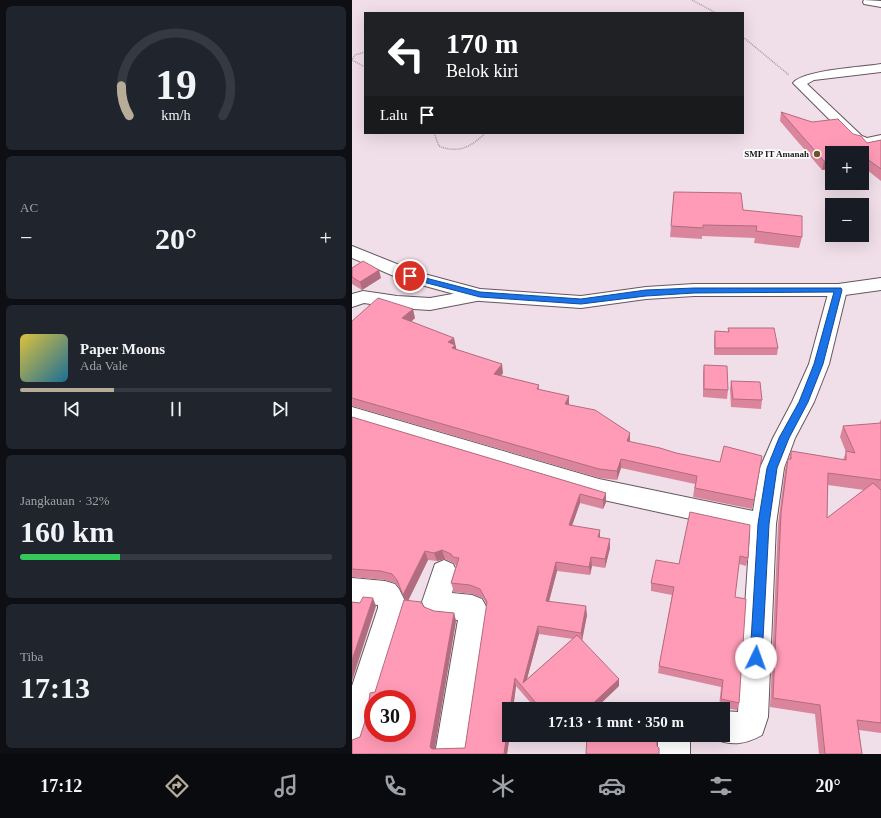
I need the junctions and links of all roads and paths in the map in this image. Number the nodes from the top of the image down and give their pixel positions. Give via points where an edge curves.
1 (692, 0) edge
2 (868, 2) dead end
3 (881, 4) edge
4 (714, 12) edge
5 (744, 38) edge
6 (364, 52) edge
7 (352, 60) edge
8 (352, 60) edge
9 (364, 66) edge
10 (881, 68) edge
11 (799, 83) junction
12 (434, 134) edge
13 (484, 134) edge
14 (881, 140) edge
15 (352, 252) edge
16 (881, 284) edge
17 (838, 290) junction
18 (480, 295) junction
19 (352, 301) edge
20 (352, 415) edge
21 (764, 524) junction
22 (444, 572) dead end
23 (352, 590) edge
24 (730, 727) edge
25 (352, 732) edge
26 (674, 742) edge
27 (451, 754) edge
28 (674, 754) edge

1 - 4 path
2 - 3 street
5 - 11 path
6 - 8 path via 355,55
7 - 9 path
10 - 11 street via 811,77
11 - 14 street via 858,139 866,142
12 - 13 path via 439,146 452,150 469,147
15 - 18 main road via 410,276
16 - 17 main road
17 - 18 main road via 694,290 646,293 581,302
17 - 21 street via 819,364 772,468
18 - 19 street via 430,304 363,297
20 - 21 street via 598,489
21 - 24 street via 753,717 751,724 744,728
22 - 27 street via 436,602 438,605 474,610
23 - 25 street via 385,594 389,596 392,608
26 - 28 street

